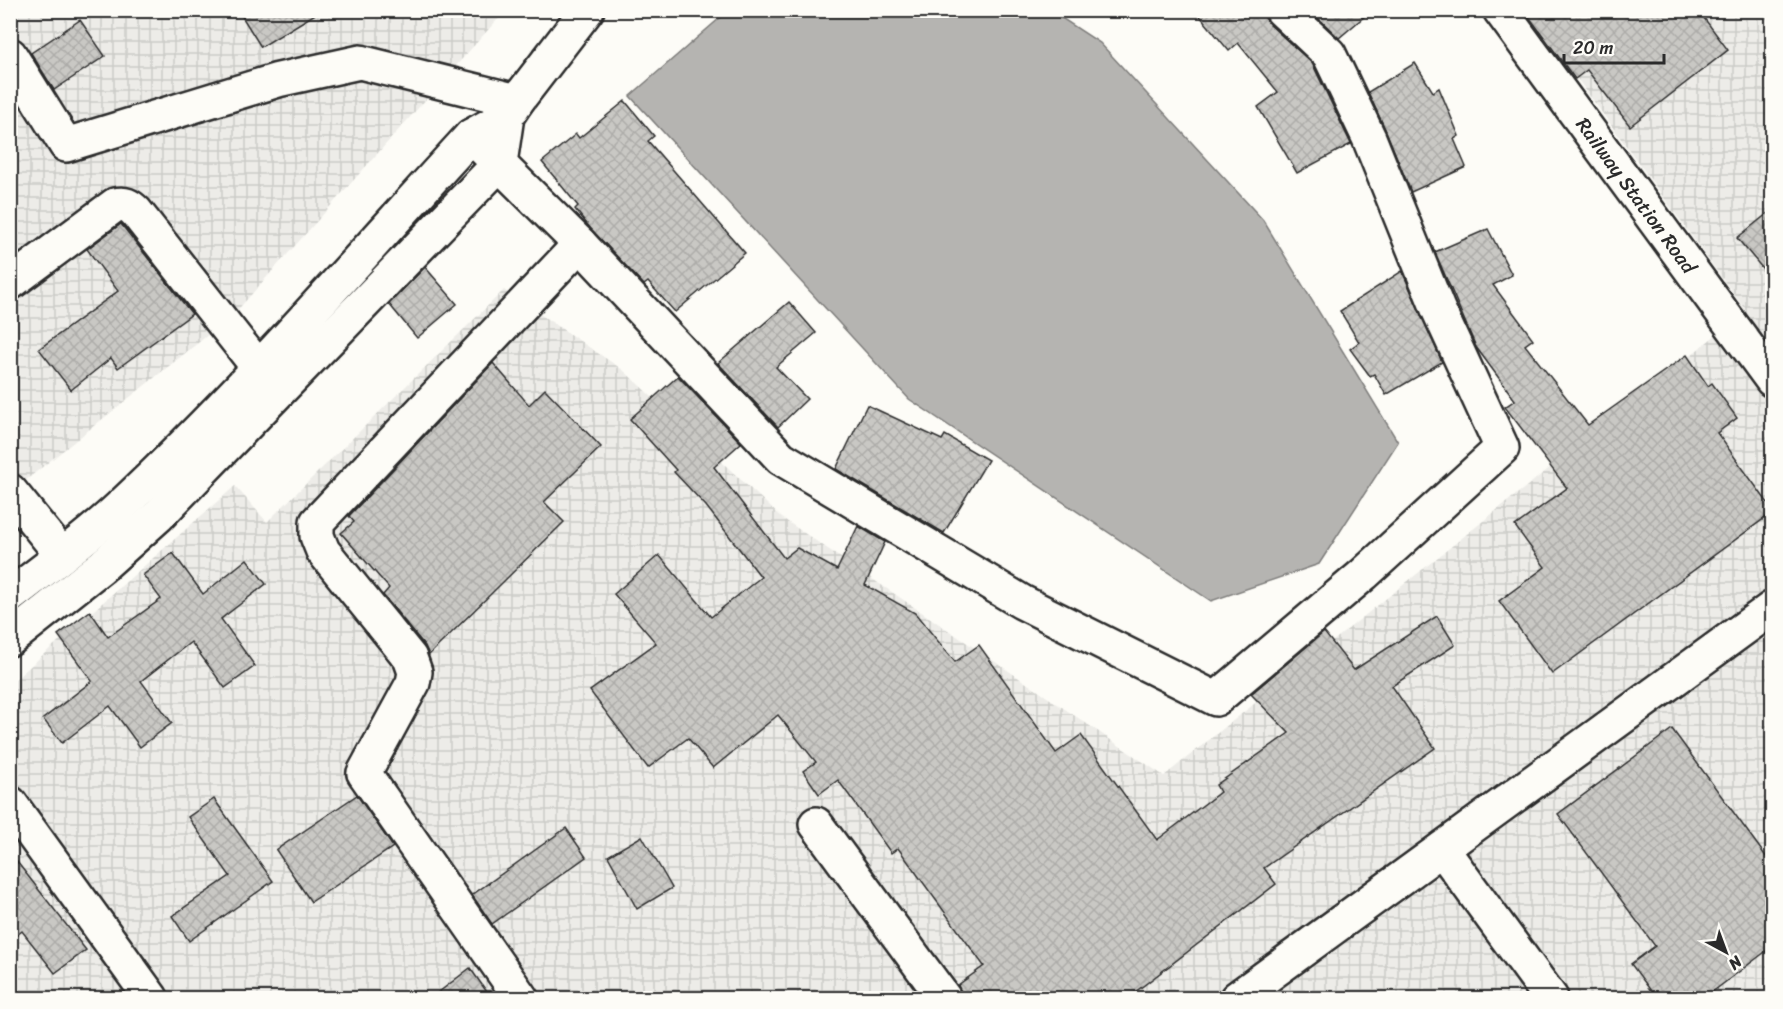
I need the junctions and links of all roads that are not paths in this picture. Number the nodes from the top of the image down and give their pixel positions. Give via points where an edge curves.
1 (587, 10) edge
2 (1282, 10) edge
3 (1500, 10) edge
4 (10, 55) edge
5 (512, 108) junction
6 (471, 136) junction
7 (500, 163) junction
8 (580, 244) junction
9 (10, 283) edge
10 (258, 367) junction
11 (1773, 380) edge
12 (10, 490) edge
13 (62, 555) junction
14 (10, 596) edge
15 (1773, 608) edge
16 (10, 639) edge
17 (10, 803) edge
18 (816, 824) dead end
19 (1442, 849) junction
20 (151, 999) edge
21 (521, 999) edge
22 (944, 999) edge
23 (1237, 999) edge
24 (1551, 999) edge

1 - 5 street
2 - 8 street via 1329,54 1502,448 1364,574 1216,699 1022,602 781,458
3 - 11 street, Railway Station Road
4 - 5 street via 66,145 278,80 360,62
5 - 6 street
5 - 7 street
6 - 7 street
6 - 10 street
7 - 8 street
7 - 16 street via 158,516
8 - 21 street via 317,522 316,536 323,550 410,658 415,672 413,683 364,773
9 - 10 street via 115,205 123,204 136,212
10 - 13 street via 119,508
12 - 13 street
13 - 14 street
15 - 19 street
17 - 20 street
18 - 22 street
19 - 23 street
19 - 24 street

